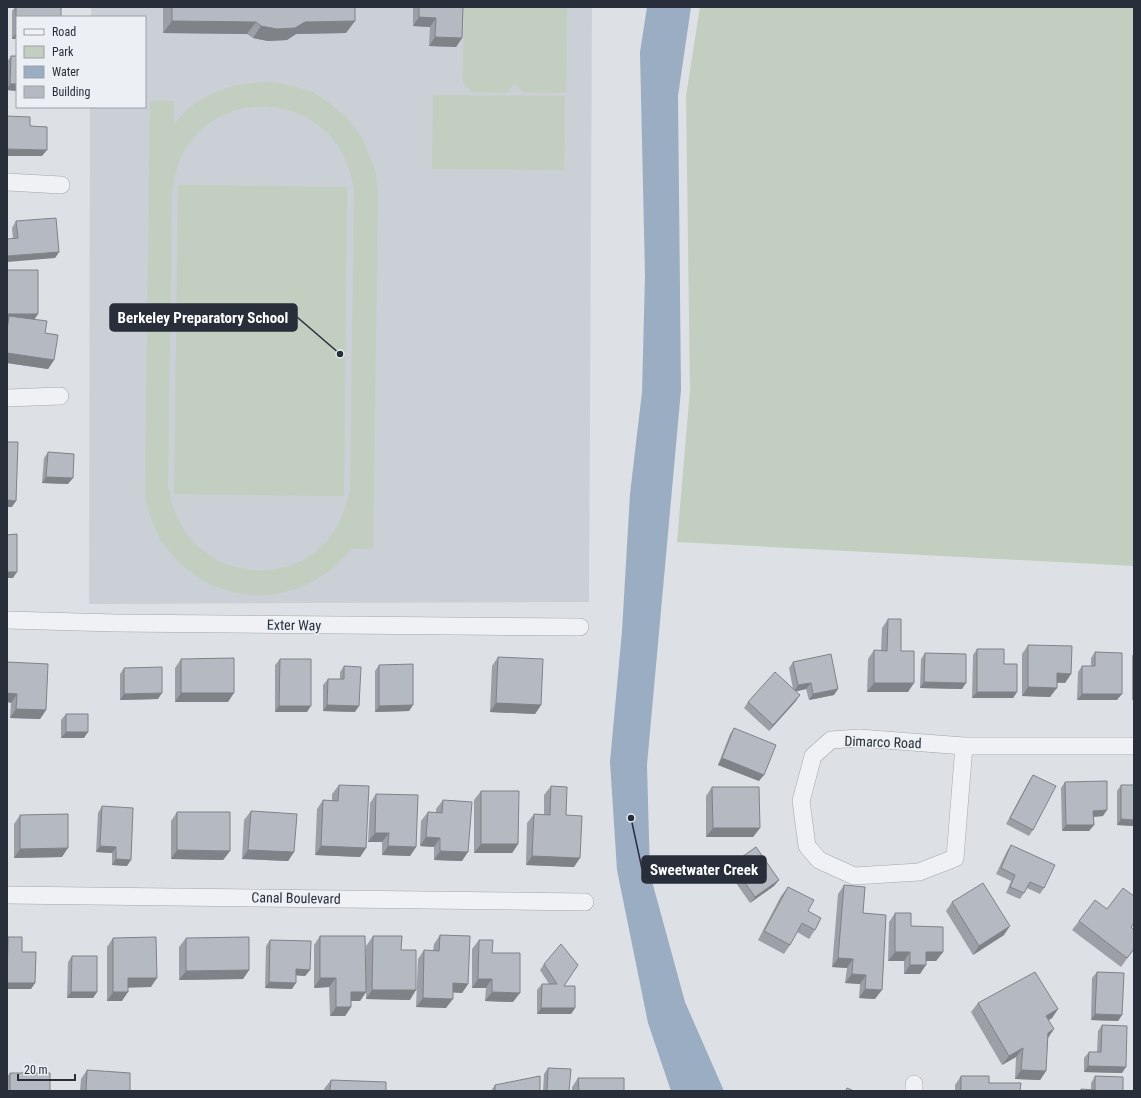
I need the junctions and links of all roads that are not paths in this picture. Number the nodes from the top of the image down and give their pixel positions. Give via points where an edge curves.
1 (7, 182) edge
2 (61, 185) dead end
3 (60, 396) dead end
4 (7, 398) edge
5 (7, 620) edge
6 (580, 627) dead end
7 (964, 746) junction
8 (1134, 746) edge
9 (7, 895) edge
10 (585, 902) dead end

1 - 2 street
3 - 4 street
5 - 6 street, Exter Way
7 - 7 street, Dimarco Road via 859,738 831,740 813,756 801,801 807,846 819,860 854,876 919,872 955,858
7 - 8 street, Dimarco Road
9 - 10 street, Canal Boulevard

